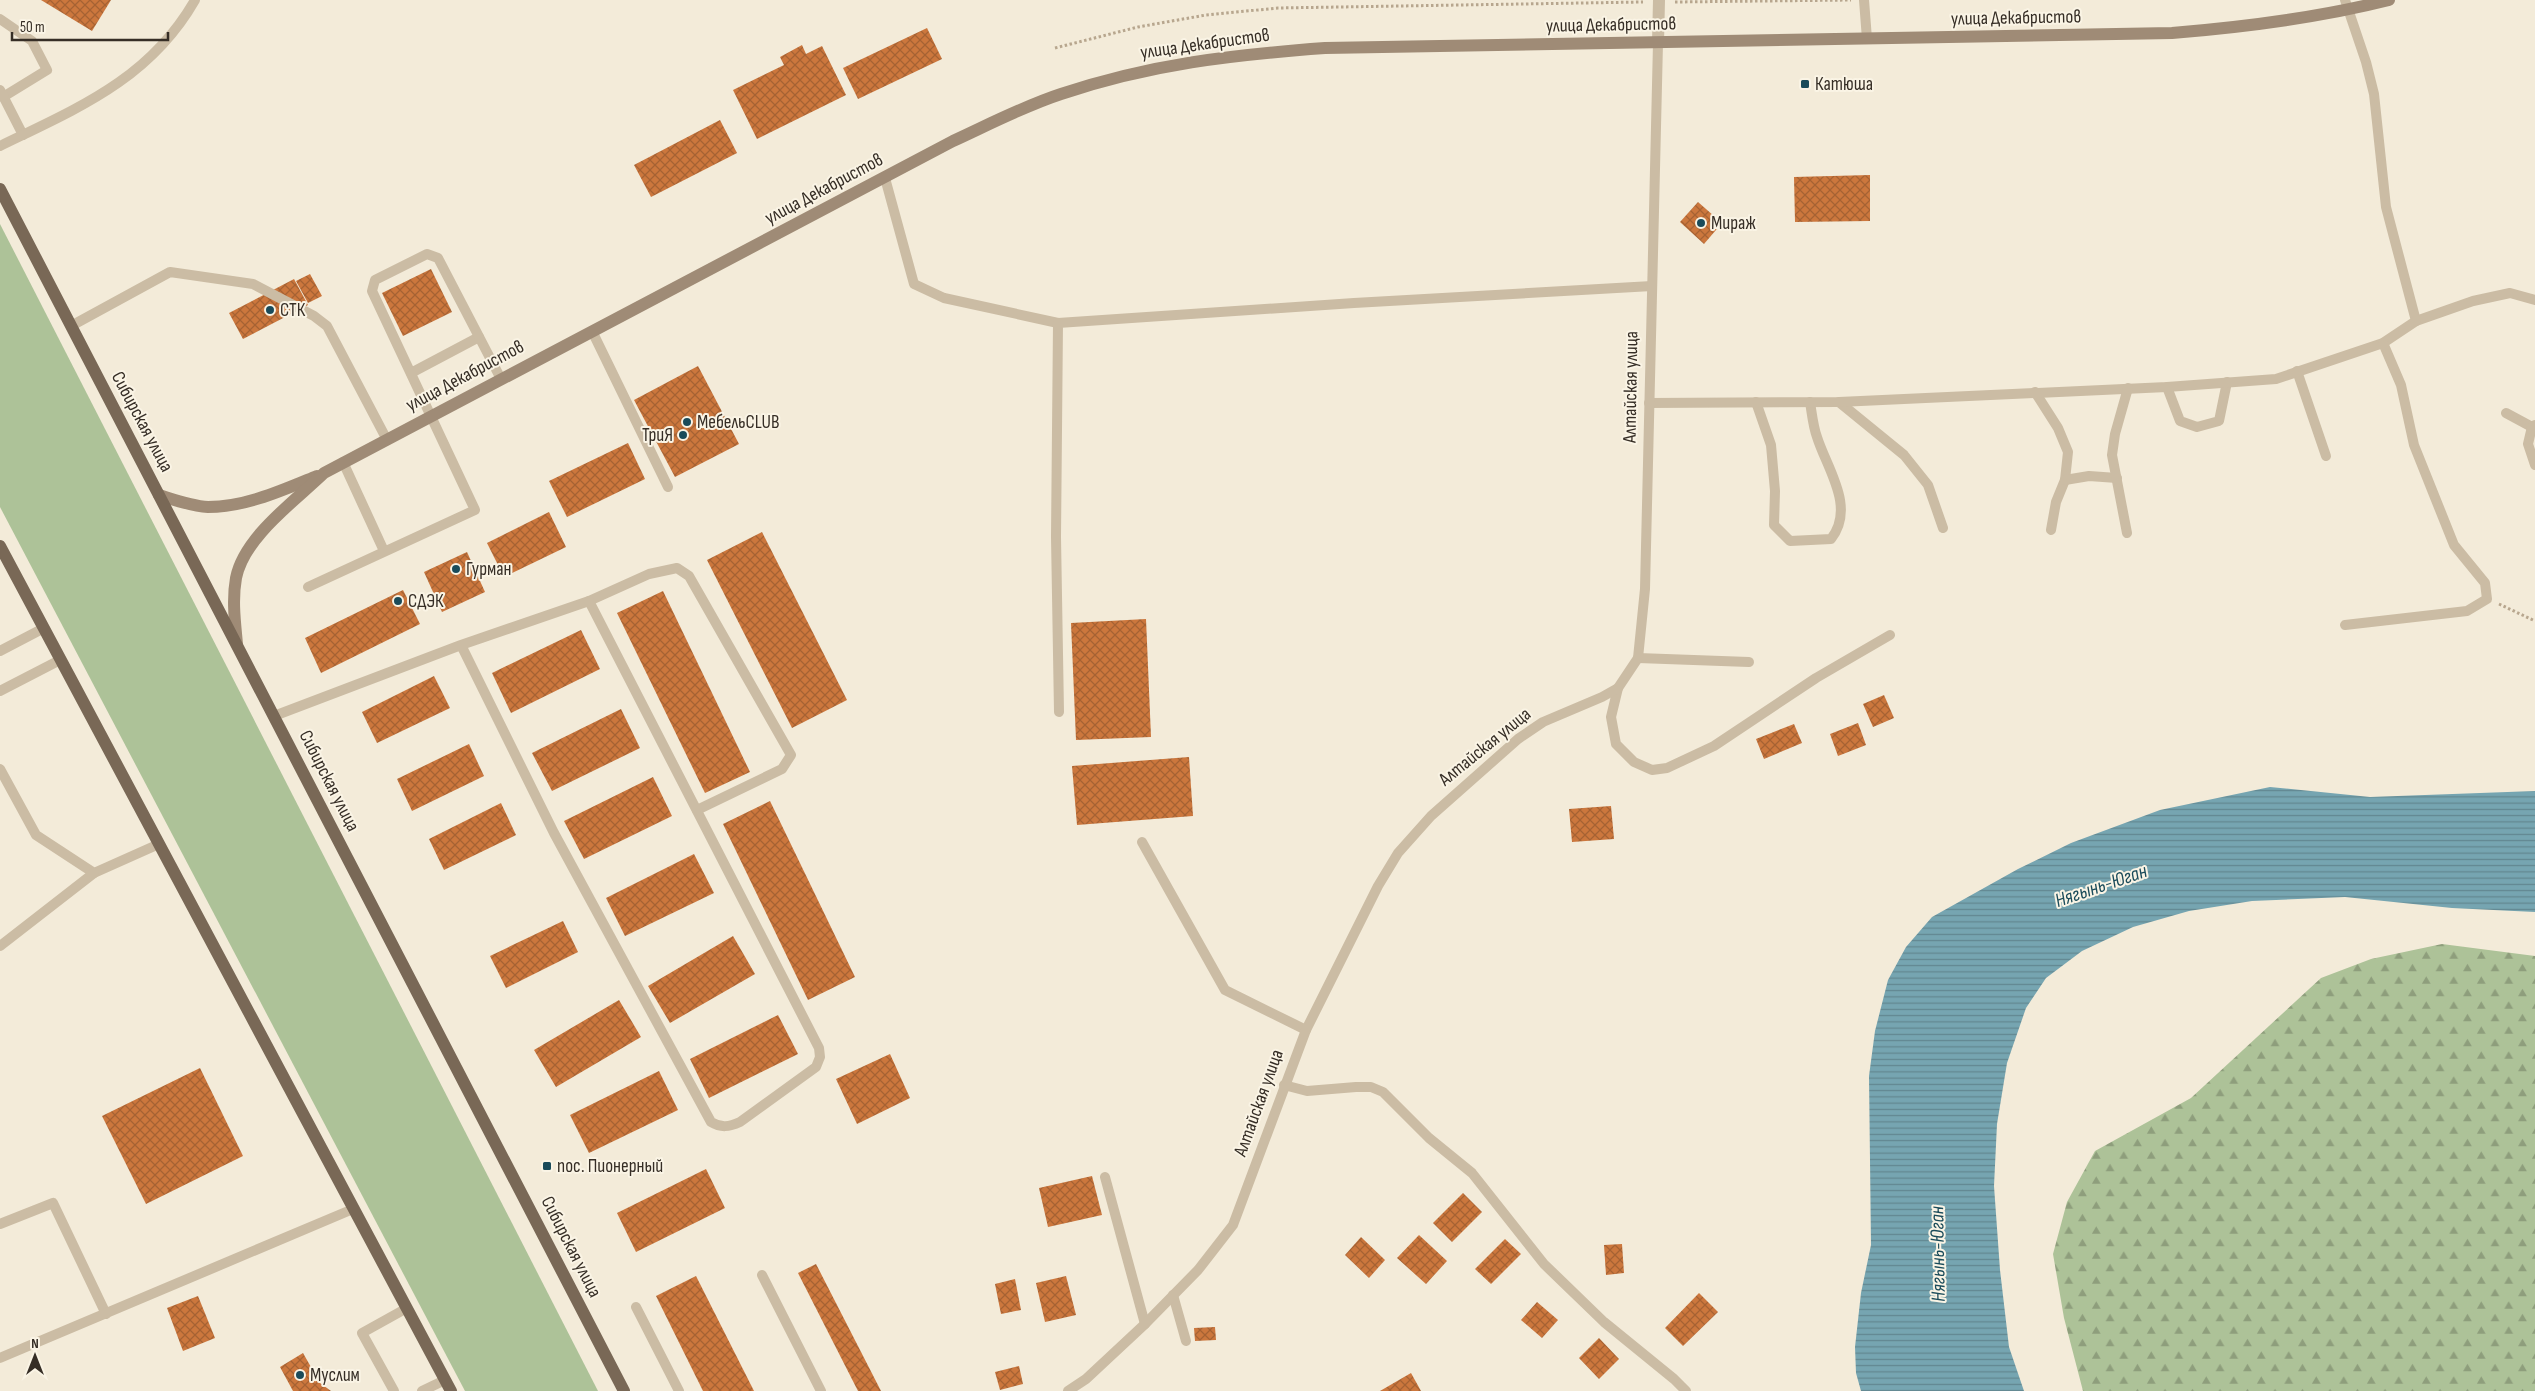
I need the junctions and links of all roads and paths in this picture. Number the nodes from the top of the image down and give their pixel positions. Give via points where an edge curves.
1 (195, 0) edge
2 (1864, 0) edge
3 (2389, 0) edge
4 (1659, 1) edge
5 (2347, 5) edge
6 (0, 19) edge
7 (1867, 39) junction
8 (1658, 43) junction
9 (1055, 48) dead end
10 (2, 94) edge
11 (23, 135) junction
12 (0, 146) edge
13 (885, 178) junction
14 (0, 189) edge
15 (1652, 286) junction
16 (2535, 300) edge
17 (2416, 321) junction
18 (1058, 323) junction
19 (71, 326) junction
20 (592, 331) junction
21 (479, 337) junction
22 (2383, 343) junction
23 (2297, 371) junction
24 (411, 374) junction
25 (501, 379) junction
26 (2227, 382) junction
27 (2167, 387) junction
28 (2128, 388) junction
29 (2035, 392) junction
30 (1756, 402) junction
31 (1810, 402) junction
32 (1839, 402) junction
33 (1649, 403) junction
34 (2506, 413) dead end
35 (431, 416) junction
36 (2533, 426) edge
37 (386, 438) junction
38 (2326, 456) dead end
39 (343, 462) junction
40 (2535, 465) edge
41 (324, 473) junction
42 (2117, 478) junction
43 (2065, 480) junction
44 (668, 487) dead end
45 (159, 495) junction
46 (1943, 528) dead end
47 (2051, 530) dead end
48 (2127, 533) dead end
49 (0, 546) edge
50 (384, 551) junction
51 (308, 587) dead end
52 (2487, 599) junction
53 (589, 601) junction
54 (2535, 621) edge
55 (2346, 625) dead end
56 (44, 628) junction
57 (1890, 635) dead end
58 (237, 644) junction
59 (461, 645) junction
60 (0, 651) edge
61 (1638, 658) junction
62 (60, 660) junction
63 (1750, 662) dead end
64 (1618, 688) junction
65 (0, 691) edge
66 (1060, 712) dead end
67 (274, 716) junction
68 (0, 769) edge
69 (697, 810) junction
70 (1142, 842) dead end
71 (159, 844) junction
72 (94, 873) junction
73 (0, 946) edge
74 (1306, 1030) junction
75 (1284, 1085) junction
76 (1105, 1177) dead end
77 (353, 1209) junction
78 (0, 1224) edge
79 (762, 1275) dead end
80 (1173, 1295) junction
81 (636, 1307) dead end
82 (407, 1308) junction
83 (106, 1314) junction
84 (1145, 1324) junction
85 (1186, 1340) dead end
86 (0, 1358) edge
87 (448, 1385) edge
88 (394, 1391) edge
89 (422, 1391) edge
90 (624, 1391) edge
91 (679, 1391) edge
92 (821, 1391) edge
93 (1068, 1391) edge
94 (1686, 1391) edge

1 - 11 lane via 180,26 155,54 110,90
2 - 4 path
2 - 7 lane
3 - 5 main road, улица Декабристов
4 - 8 street, Алтайская улица
4 - 9 path via 1278,8 1148,25
5 - 7 main road, улица Декабристов via 2230,28 2172,33
5 - 17 lane via 2374,94 2386,207
6 - 10 lane via 32,41 47,70
7 - 8 main road, улица Декабристов
8 - 13 main road, улица Декабристов via 1325,48 1204,59 1151,68 1060,94 953,141
8 - 15 lane, Алтайская улица
10 - 11 lane
11 - 12 lane
13 - 18 lane via 914,284 944,298
13 - 20 main road, улица Декабристов
14 - 19 main road, Сибирская улица
15 - 18 lane
15 - 33 lane, Алтайская улица
16 - 17 lane via 2510,293 2472,301
17 - 22 lane
18 - 66 lane via 1056,537
19 - 37 lane via 170,272 253,284 327,326
19 - 45 main road, Сибирская улица
20 - 25 main road, улица Декабристов
20 - 44 lane
21 - 24 lane
21 - 24 lane via 438,258 427,254 375,280 372,291
21 - 25 lane
22 - 23 lane
22 - 52 lane via 2401,385 2414,445 2454,545 2485,583
23 - 26 lane via 2276,379
23 - 38 lane
24 - 35 lane
25 - 35 main road, улица Декабристов
26 - 27 lane
26 - 27 lane via 2219,421 2197,427 2180,421
27 - 28 lane
28 - 29 lane
28 - 42 lane via 2112,455
29 - 32 lane
29 - 43 lane via 2058,428 2068,452
30 - 31 lane
30 - 31 lane via 1771,445 1774,525 1790,541 1831,539 1839,529 1841,500 1817,437
30 - 33 lane
31 - 32 lane
32 - 46 lane via 1904,455 1928,485
33 - 61 lane, Алтайская улица via 1645,589
34 - 36 lane
35 - 37 main road, улица Декабристов
35 - 50 lane via 475,510
36 - 40 lane via 2528,444
37 - 39 main road, улица Декабристов
39 - 41 main road, улица Декабристов
39 - 50 lane
41 - 45 main road via 268,496 235,504 209,507
41 - 58 main road, улица Декабристов via 261,532 244,556 236,576 233,604
42 - 43 lane via 2089,476
42 - 48 lane
43 - 47 lane via 2056,502
45 - 58 main road, Сибирская улица
49 - 56 main road
50 - 51 lane
52 - 54 path
52 - 55 lane via 2467,610
53 - 59 lane
53 - 69 lane
53 - 69 lane via 648,574 677,568 689,576 791,755 782,769
56 - 60 lane
56 - 62 main road
57 - 64 lane via 1816,678 1714,746 1667,768 1652,770 1634,762 1616,744 1611,718
58 - 67 main road, Сибирская улица
59 - 67 lane
59 - 69 lane via 554,833 711,1122 730,1127 816,1067 820,1057 819,1048
61 - 63 lane
61 - 64 lane, Алтайская улица
62 - 65 lane
62 - 71 main road
64 - 74 lane, Алтайская улица via 1537,726 1518,739 1431,816 1398,853 1378,886
67 - 90 main road, Сибирская улица
68 - 72 lane via 36,835
70 - 74 lane via 1225,990
71 - 72 lane
71 - 77 main road
72 - 73 lane
74 - 75 lane, Алтайская улица
75 - 80 lane, Алтайская улица via 1232,1225 1198,1270
75 - 94 lane via 1308,1091 1356,1087 1383,1092 1428,1138 1472,1172 1544,1264 1604,1322
76 - 84 lane
77 - 82 main road
77 - 83 lane
78 - 83 lane via 53,1203
79 - 92 lane
80 - 84 lane, Алтайская улица
80 - 85 lane
81 - 91 lane
82 - 87 main road
82 - 88 lane via 362,1333
83 - 86 lane
84 - 93 lane, Алтайская улица via 1086,1379
87 - 89 lane

